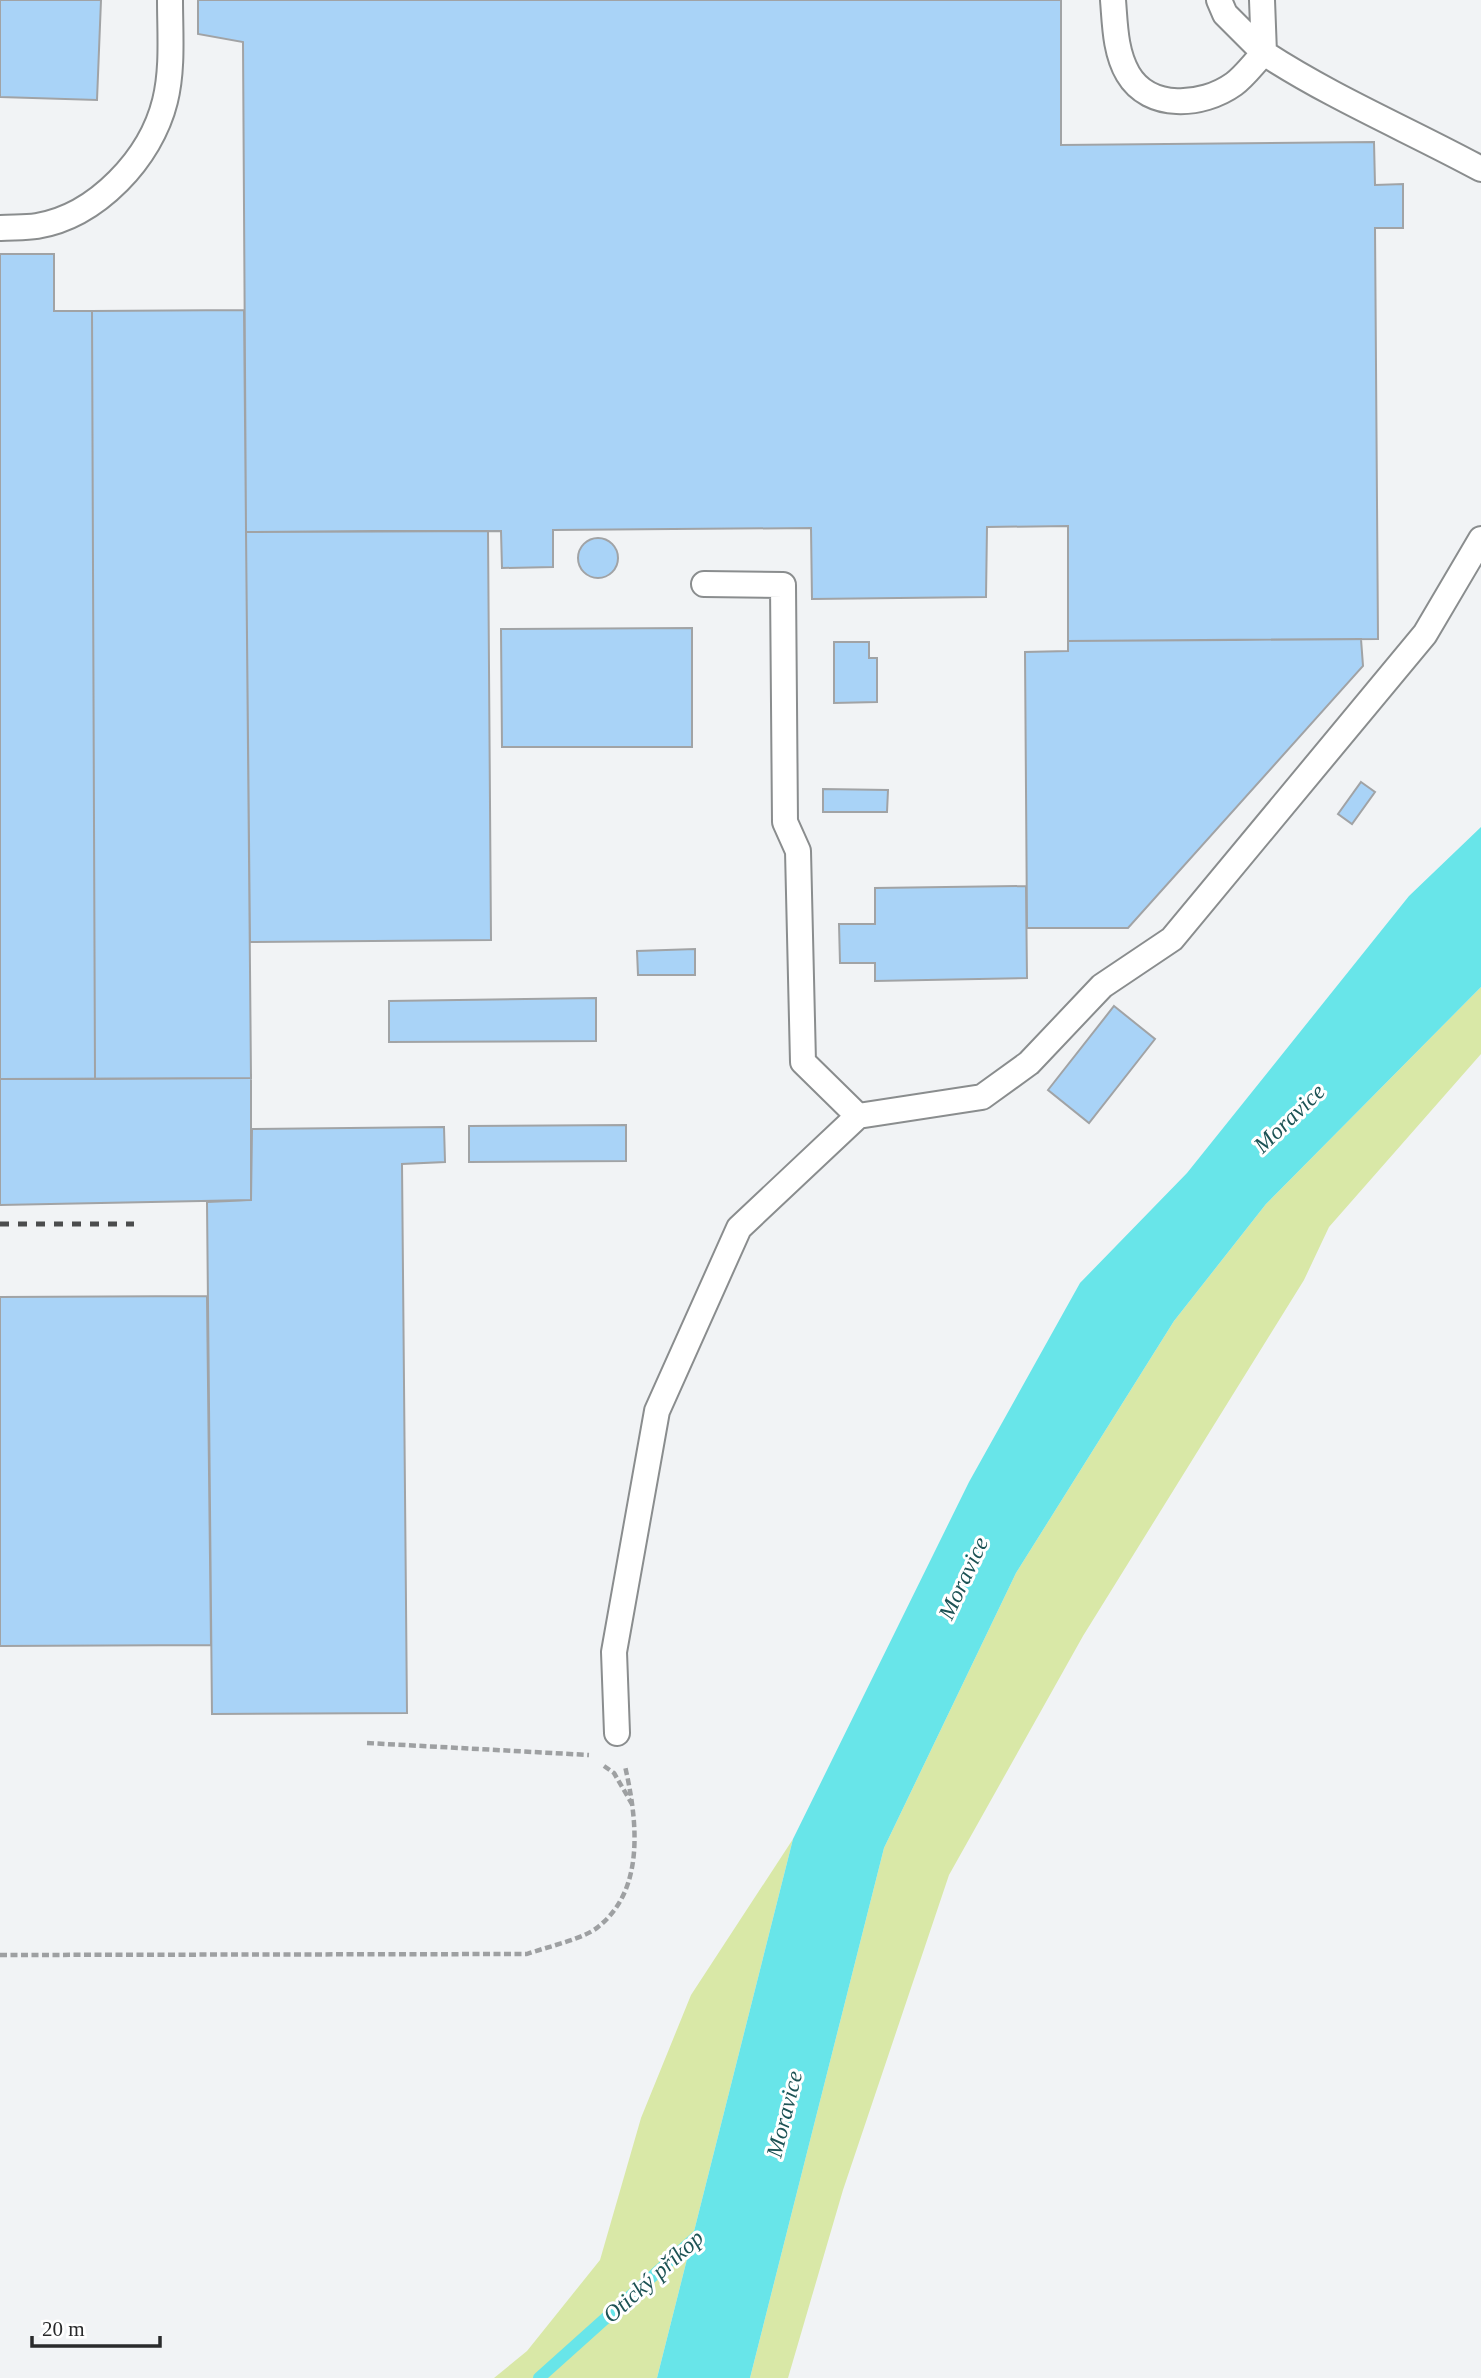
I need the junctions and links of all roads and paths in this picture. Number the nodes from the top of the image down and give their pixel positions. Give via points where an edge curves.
1 (170, 0) edge
2 (1112, 0) edge
3 (1219, 0) edge
4 (1262, 0) edge
5 (1264, 54) junction
6 (1481, 169) edge
7 (0, 228) edge
8 (1481, 539) edge
9 (704, 584) dead end
10 (858, 1116) junction
11 (617, 1733) joint
12 (367, 1743) dead end
13 (635, 1809) junction
14 (0, 1955) edge

1 - 7 lane via 165,101 145,152 116,184 80,211 39,226
2 - 5 lane via 1127,73 1155,98 1175,102 1216,93 1233,84
3 - 5 lane via 1225,14
4 - 5 lane
5 - 6 lane via 1312,84
8 - 10 lane via 1424,634 1172,939 1102,986 1029,1063 982,1097
9 - 10 lane via 783,585 785,822 798,851 803,1062
10 - 11 lane via 739,1228 657,1411 614,1652
11 - 13 path
12 - 13 path via 586,1752 614,1773
13 - 14 path via 634,1854 624,1899 597,1928 527,1954

